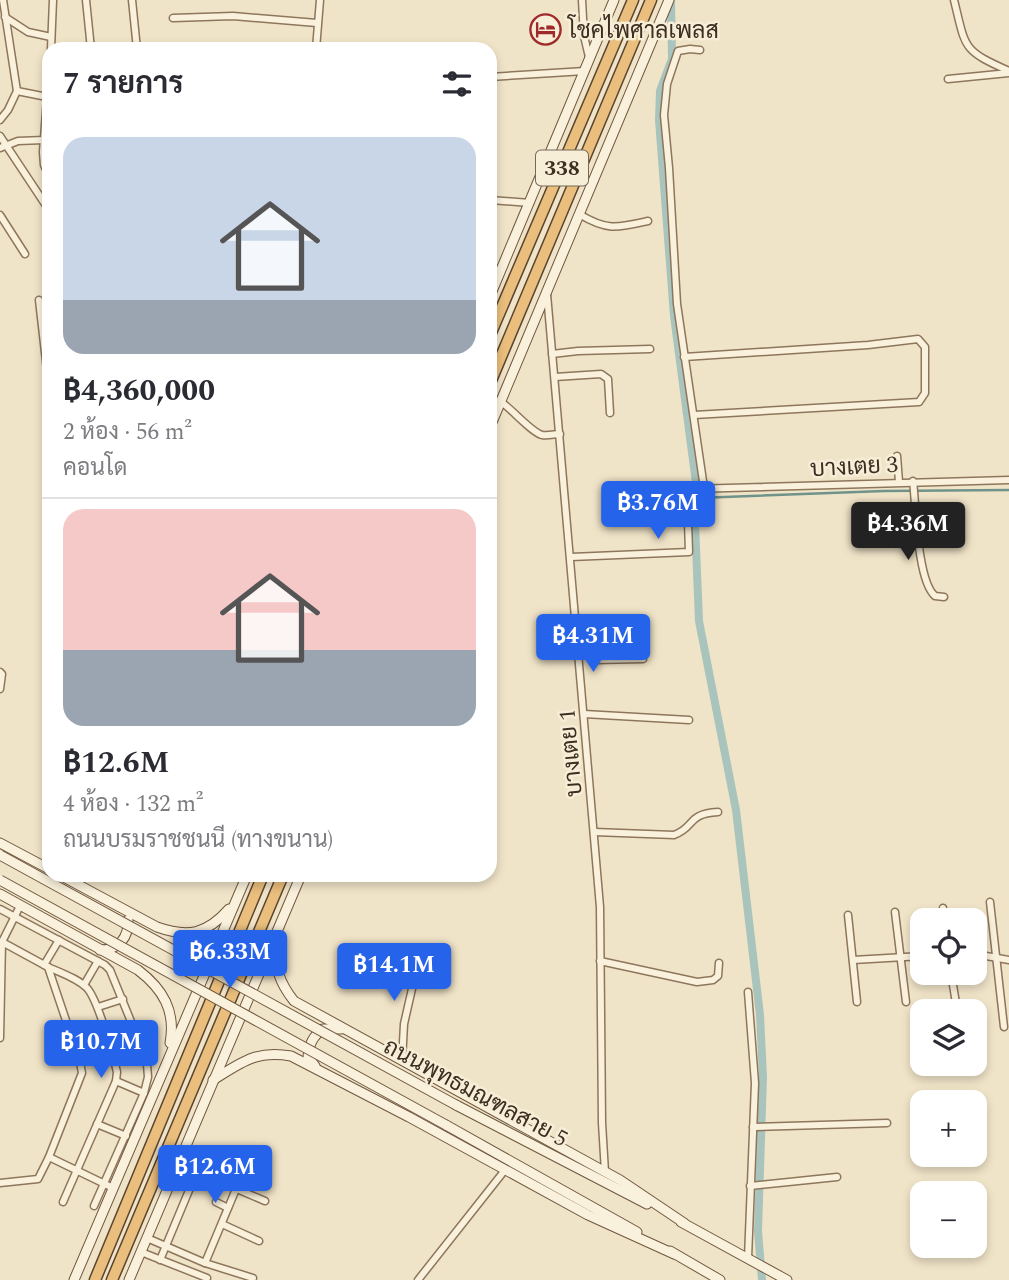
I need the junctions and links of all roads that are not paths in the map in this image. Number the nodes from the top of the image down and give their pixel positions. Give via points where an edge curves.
1 (3, 0) edge
2 (53, 0) edge
3 (86, 0) edge
4 (132, 0) edge
5 (320, 0) edge
6 (582, 0) edge
7 (614, 0) edge
8 (633, 0) edge
9 (651, 0) edge
10 (670, 0) edge
11 (954, 0) edge
12 (5, 18) junction
13 (173, 18) dead end
14 (317, 23) junction
15 (51, 37) junction
16 (51, 42) edge
17 (90, 42) edge
18 (137, 42) edge
19 (316, 42) edge
20 (700, 50) dead end
21 (589, 60) junction
22 (585, 71) junction
23 (1009, 72) edge
24 (497, 77) edge
25 (948, 79) dead end
26 (17, 90) junction
27 (42, 96) edge
28 (0, 120) edge
29 (0, 136) edge
30 (42, 140) edge
31 (3, 146) edge
32 (42, 200) edge
33 (497, 201) edge
34 (530, 203) junction
35 (579, 214) junction
36 (0, 215) edge
37 (648, 221) dead end
38 (25, 254) dead end
39 (497, 280) edge
40 (547, 291) junction
41 (39, 300) dead end
42 (497, 319) edge
43 (42, 326) edge
44 (650, 349) dead end
45 (552, 354) junction
46 (684, 357) junction
47 (497, 368) edge
48 (555, 377) junction
49 (501, 402) junction
50 (497, 411) edge
51 (610, 413) dead end
52 (694, 415) junction
53 (560, 434) junction
54 (897, 456) dead end
55 (1009, 480) edge
56 (899, 482) junction
57 (914, 483) junction
58 (703, 488) junction
59 (571, 557) junction
60 (944, 597) dead end
61 (576, 620) junction
62 (643, 659) dead end
63 (0, 672) edge
64 (0, 689) edge
65 (584, 714) junction
66 (689, 720) dead end
67 (718, 811) dead end
68 (594, 832) junction
69 (0, 843) edge
70 (0, 855) edge
71 (42, 865) edge
72 (42, 878) edge
73 (0, 880) edge
74 (49, 882) edge
75 (73, 882) edge
76 (244, 882) edge
77 (261, 882) edge
78 (280, 882) edge
79 (298, 882) edge
80 (0, 894) edge
81 (236, 901) junction
82 (990, 902) dead end
83 (20, 906) junction
84 (0, 909) edge
85 (128, 911) junction
86 (895, 912) dead end
87 (848, 915) dead end
88 (15, 917) junction
89 (59, 940) junction
90 (273, 941) junction
91 (2, 942) edge
92 (421, 949) dead end
93 (100, 950) junction
94 (987, 956) edge
95 (901, 957) junction
96 (910, 957) edge
97 (996, 957) junction
98 (853, 960) junction
99 (1009, 960) edge
100 (98, 961) junction
101 (600, 961) junction
102 (719, 963) dead end
103 (383, 964) dead end
104 (46, 966) junction
105 (416, 970) junction
106 (84, 985) junction
107 (748, 992) dead end
108 (123, 999) junction
109 (858, 1002) dead end
110 (906, 1002) dead end
111 (98, 1007) junction
112 (1003, 1027) dead end
113 (344, 1030) junction
114 (0, 1038) edge
115 (140, 1044) junction
116 (111, 1054) junction
117 (168, 1058) junction
118 (402, 1062) junction
119 (316, 1068) junction
120 (213, 1080) junction
121 (116, 1081) junction
122 (144, 1093) junction
123 (887, 1123) dead end
124 (97, 1124) junction
125 (756, 1126) junction
126 (126, 1136) junction
127 (49, 1157) junction
128 (249, 1158) dead end
129 (200, 1164) dead end
130 (505, 1170) junction
131 (78, 1171) junction
132 (605, 1172) junction
133 (837, 1177) dead end
134 (0, 1183) edge
135 (108, 1186) junction
136 (752, 1186) junction
137 (237, 1189) junction
138 (265, 1201) dead end
139 (63, 1202) dead end
140 (216, 1202) dead end
141 (94, 1206) dead end
142 (228, 1208) junction
143 (684, 1223) junction
144 (222, 1224) junction
145 (147, 1238) junction
146 (259, 1241) dead end
147 (166, 1247) junction
148 (141, 1252) junction
149 (674, 1254) junction
150 (750, 1259) junction
151 (160, 1260) junction
152 (205, 1263) junction
153 (214, 1266) junction
154 (207, 1279) edge
155 (253, 1279) edge
156 (74, 1280) edge
157 (95, 1280) edge
158 (112, 1280) edge
159 (129, 1280) edge
160 (418, 1280) edge
161 (720, 1280) edge
162 (788, 1280) edge

1 - 12 street
2 - 15 street
3 - 17 street
4 - 18 street
5 - 14 street
6 - 21 street
7 - 21 main road, 338
8 - 42 highway, 338
9 - 47 highway, 338
10 - 35 main road, 338
11 - 23 street via 970,49
12 - 15 street via 28,32
12 - 26 street
13 - 14 street via 233,16
14 - 19 street
15 - 16 street
20 - 46 street via 678,51 664,95
21 - 22 main road, 338
22 - 24 street
22 - 34 main road, 338
23 - 25 street
26 - 27 street
26 - 28 street
29 - 31 street
30 - 31 street
31 - 32 street
33 - 34 street
34 - 39 main road, 338
35 - 37 street via 601,226
35 - 40 main road, 338
36 - 38 street
40 - 45 street, บางเตย 1
40 - 49 main road, 338
41 - 43 street
44 - 45 street
45 - 48 street, บางเตย 1
46 - 52 street
46 - 52 street via 918,339 925,347 925,393 919,402
48 - 51 street via 605,376
48 - 53 street, บางเตย 1
49 - 50 main road, 338
49 - 53 street via 536,432
52 - 58 street
53 - 59 street, บางเตย 1
54 - 56 street
55 - 57 street, บางเตย 3
56 - 57 street, บางเตย 3
56 - 58 street, บางเตย 3
57 - 60 street via 927,584 935,596
58 - 59 street, บางเตย 3 via 687,492 689,552
59 - 61 street, บางเตย 1
61 - 62 street via 593,624 595,660
61 - 65 street, บางเตย 1
63 - 64 street
65 - 66 street
65 - 68 street, บางเตย 1
67 - 68 street via 696,816 674,835
68 - 101 street, บางเตย 1
69 - 71 main road
70 - 72 main road, ถนนพุทธมณฑลสาย 5, bridge
73 - 149 main road, ถนนพุทธมณฑลสาย 5, bridge
74 - 143 main road, ถนนพุทธมณฑลสาย 5, bridge via 456,1105
75 - 85 main road
76 - 81 main road
77 - 157 highway
78 - 158 highway
79 - 90 main road
80 - 83 main road
81 - 85 main road via 210,927 187,933 158,927
81 - 117 main road
82 - 97 street
83 - 88 street
83 - 93 main road
84 - 88 street
85 - 93 main road via 125,938
86 - 95 street
87 - 98 street
88 - 89 street
88 - 91 street
89 - 100 street
89 - 104 street
90 - 113 main road via 283,988 294,1001
90 - 120 main road
91 - 104 street
91 - 114 street
92 - 105 street
93 - 117 main road via 138,970 161,993 172,1017
94 - 97 street
95 - 96 street
95 - 98 street
95 - 110 street
97 - 99 street
97 - 112 street
98 - 109 street
100 - 106 street
100 - 108 street via 110,970
101 - 102 street via 697,982 718,976
101 - 132 street, บางเตย 1
103 - 105 street
104 - 106 street
104 - 127 street via 82,1073
105 - 118 street via 404,1024
106 - 111 street
107 - 125 street
108 - 111 street
108 - 115 street
111 - 116 street
113 - 118 main road
113 - 119 main road via 323,1029 317,1034 308,1057
115 - 116 street
115 - 122 street via 148,1064
116 - 121 street
117 - 135 main road
118 - 132 main road
119 - 120 main road via 291,1056 266,1054 249,1058
119 - 130 main road
120 - 145 main road
121 - 122 street
121 - 124 street
122 - 126 street
123 - 125 street
124 - 126 street
124 - 131 street
125 - 136 street
126 - 135 street
127 - 131 street
127 - 134 street via 38,1179
128 - 137 street
129 - 147 street
130 - 149 main road
130 - 160 street
131 - 135 street
131 - 139 street
132 - 143 main road
133 - 136 street
135 - 141 street
135 - 156 main road
136 - 150 street
137 - 138 street
137 - 142 street
140 - 142 street
142 - 144 street
143 - 150 main road, ถนนพุทธมณฑลสาย 5
144 - 146 street
144 - 152 street
145 - 147 street
145 - 148 main road
147 - 151 street
147 - 152 street
148 - 151 street
148 - 159 main road
149 - 161 main road, ถนนพุทธมณฑลสาย 5
150 - 162 main road, ถนนพุทธมณฑลสาย 5
151 - 154 street
152 - 153 street
153 - 154 street
153 - 155 street

